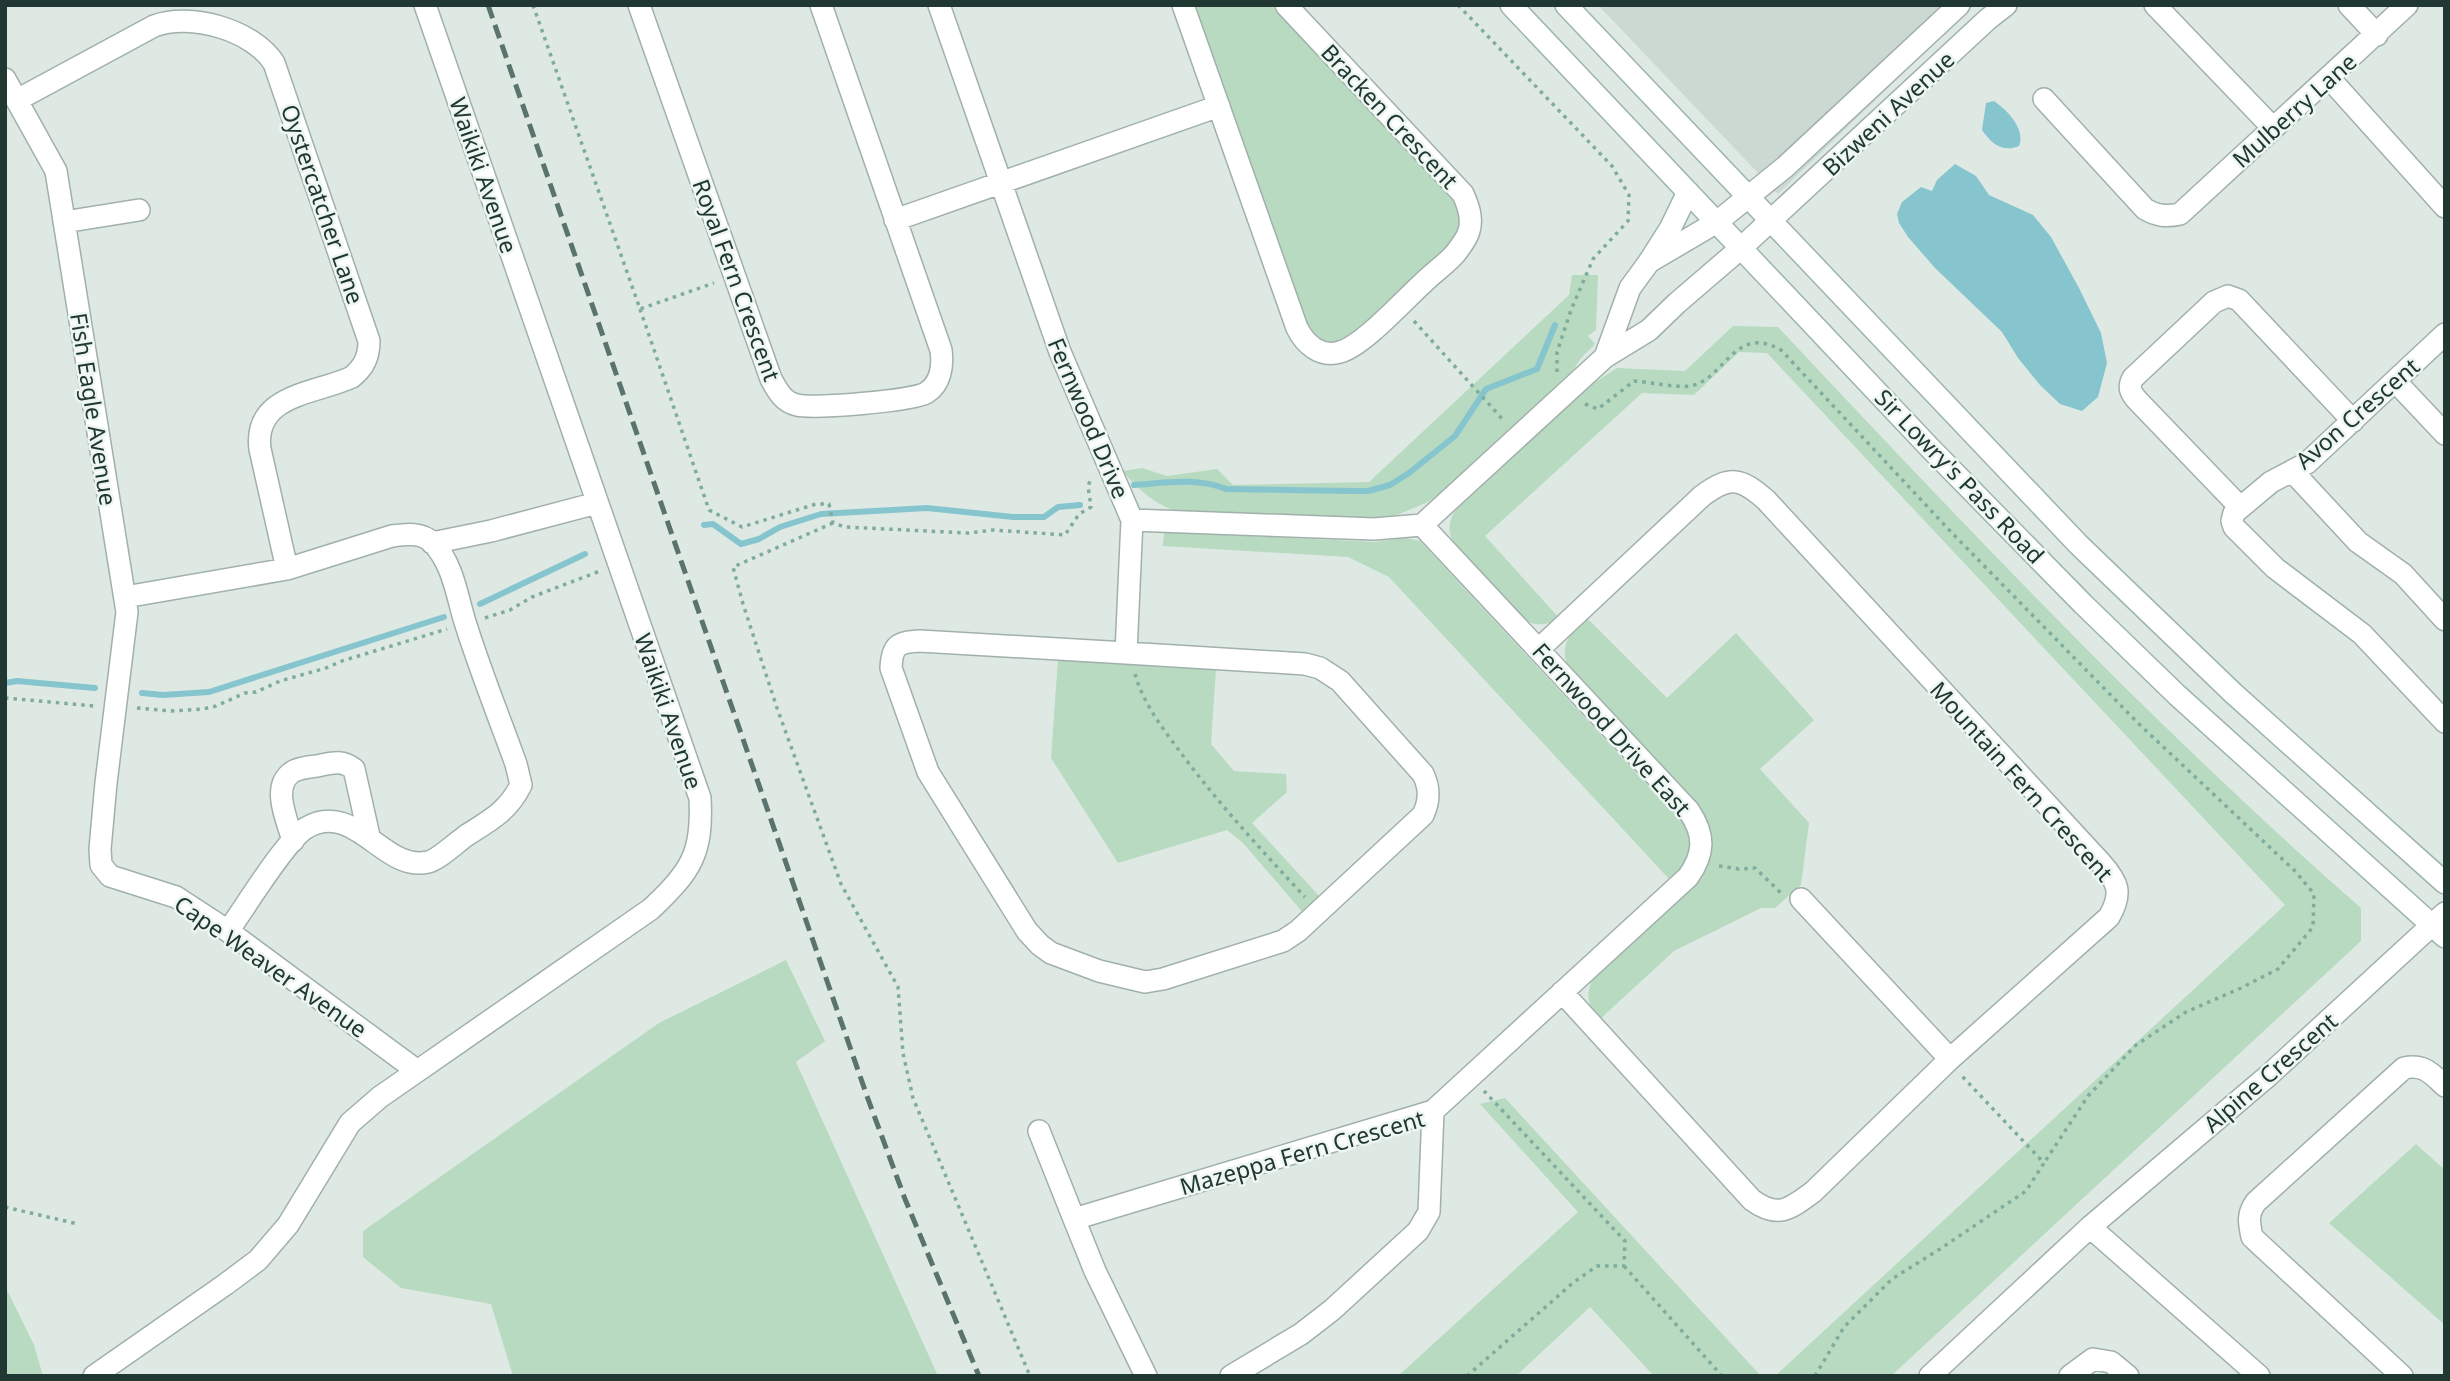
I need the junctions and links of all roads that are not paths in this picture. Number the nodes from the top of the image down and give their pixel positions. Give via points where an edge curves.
1 (425, 5) edge
2 (639, 5) edge
3 (821, 5) edge
4 (939, 5) edge
5 (1184, 5) edge
6 (1286, 5) edge
7 (1511, 5) edge
8 (1566, 5) edge
9 (1959, 5) edge
10 (2006, 5) edge
11 (2155, 5) edge
12 (2349, 5) edge
13 (2407, 5) edge
14 (2377, 35) junction
15 (5, 79) edge
16 (2330, 79) junction
17 (2044, 99) dead end
18 (17, 100) junction
19 (1219, 106) junction
20 (2273, 128) junction
21 (1000, 184) junction
22 (1688, 192) junction
23 (1748, 199) junction
24 (2445, 207) edge
25 (139, 210) dead end
26 (895, 220) junction
27 (1771, 221) junction
28 (64, 222) junction
29 (1717, 222) junction
30 (1741, 248) junction
31 (1649, 262) junction
32 (2445, 334) edge
33 (1605, 357) junction
34 (2396, 382) junction
35 (2353, 421) junction
36 (2445, 434) edge
37 (2291, 471) junction
38 (597, 503) junction
39 (2237, 510) junction
40 (1132, 520) junction
41 (1422, 525) junction
42 (432, 543) junction
43 (287, 569) junction
44 (125, 597) junction
45 (2445, 620) edge
46 (1539, 649) junction
47 (1126, 653) junction
48 (2445, 722) edge
49 (369, 836) junction
50 (293, 841) junction
51 (2445, 883) edge
52 (1801, 898) road end
53 (2440, 925) edge
54 (228, 931) junction
55 (1562, 992) junction
56 (1950, 1059) junction
57 (416, 1070) junction
58 (2445, 1086) edge
59 (1433, 1111) junction
60 (1039, 1131) dead end
61 (1074, 1219) junction
62 (2090, 1227) junction
63 (94, 1376) edge
64 (1146, 1376) edge
65 (1231, 1376) edge
66 (1930, 1376) edge
67 (2070, 1376) edge
68 (2128, 1376) edge
69 (2259, 1376) edge
70 (2402, 1376) edge

1 - 38 street, Waikiki Avenue
2 - 26 street, Royal Fern Crescent via 771,379 785,399 796,405 817,406 906,398 925,393 938,379 943,365 941,350
3 - 26 street, Royal Fern Crescent
4 - 21 street, Fernwood Drive
5 - 19 street, Bracken Crescent
6 - 19 street, Bracken Crescent via 1463,194 1469,207 1469,231 1459,248 1349,348 1322,352 1304,341 1297,328
7 - 22 street, Sir Lowry's Pass Road
8 - 23 street, Sir Lowry's Pass Road
9 - 23 street, Bizweni Avenue
10 - 27 street, Bizweni Avenue
11 - 20 street
12 - 14 street
13 - 14 street, Mulberry Lane
14 - 16 street, Mulberry Lane
15 - 18 street, Fish Eagle Avenue
16 - 20 street, Mulberry Lane
16 - 24 street
17 - 20 street, Mulberry Lane via 2145,209 2164,216 2180,214
18 - 28 street, Fish Eagle Avenue via 56,171
18 - 43 street, Oystercatcher Lane via 154,26 174,20 199,22 244,36 274,62 369,341 367,358 352,377 282,401 263,421 260,449
19 - 21 street
21 - 26 street
21 - 40 street, Fernwood Drive via 1060,352
22 - 29 street, Sir Lowry's Pass Road
22 - 31 street
23 - 27 street, Sir Lowry's Pass Road
23 - 29 street, Bizweni Avenue
25 - 28 street
27 - 30 street, Bizweni Avenue
27 - 51 street, Sir Lowry's Pass Road via 2079,545 2233,693
28 - 44 street, Fish Eagle Avenue
29 - 30 street, Sir Lowry's Pass Road
29 - 31 street
30 - 33 street via 1649,330
30 - 53 street, Sir Lowry's Pass Road via 2083,604 2186,703
31 - 33 street via 1630,288
32 - 34 street, Avon Crescent
33 - 41 street
34 - 35 street, Avon Crescent
34 - 36 street
35 - 37 street, Avon Crescent via 2307,463
35 - 39 street via 2239,300 2228,296 2214,302 2133,378 2130,389
37 - 39 street, Avon Crescent
37 - 45 street via 2358,542 2403,573
38 - 42 street
38 - 57 street, Waikiki Avenue via 699,797 701,825 695,852 688,870 651,909
39 - 48 street via 2234,527 2263,558 2362,634
40 - 41 street, Fernwood Drive via 1374,529
40 - 47 street
41 - 46 street, Fernwood Drive East
42 - 43 street via 410,534 392,536
42 - 49 street via 454,580 521,785 512,803 429,862 413,863 396,856
43 - 44 street
44 - 54 street, Cape Weaver Avenue via 101,865 110,876 176,897
46 - 55 street, Fernwood Drive East via 1700,827 1700,854 1688,877
46 - 56 street, Mountain Fern Crescent via 1715,486 1725,482 1749,485 1766,500 2112,875 2117,886 2109,917
47 - 47 street via 1320,668 1340,681 1423,774 1429,794 1423,815 1283,941 1145,982 1051,953 1027,931 928,772 891,668 894,651 906,642 920,641
49 - 50 street via 347,824 326,822 305,829
49 - 50 street via 354,769 339,761 296,770 283,784 281,797
50 - 54 street
52 - 56 street
53 - 62 street, Alpine Crescent
54 - 57 street, Cape Weaver Avenue
55 - 56 street, Mountain Fern Crescent via 1752,1200 1776,1212 1813,1192
55 - 59 street
57 - 63 street, Waikiki Avenue via 350,1124 288,1225 258,1260
58 - 70 street via 2415,1065 2404,1068 2250,1209 2252,1237
59 - 61 street, Mazeppa Fern Crescent
59 - 65 street, Mazeppa Fern Crescent via 1429,1212 1418,1231 1332,1310
60 - 61 street
61 - 64 street
62 - 66 street, Alpine Crescent
62 - 69 street
67 - 68 street via 2093,1359 2111,1362

